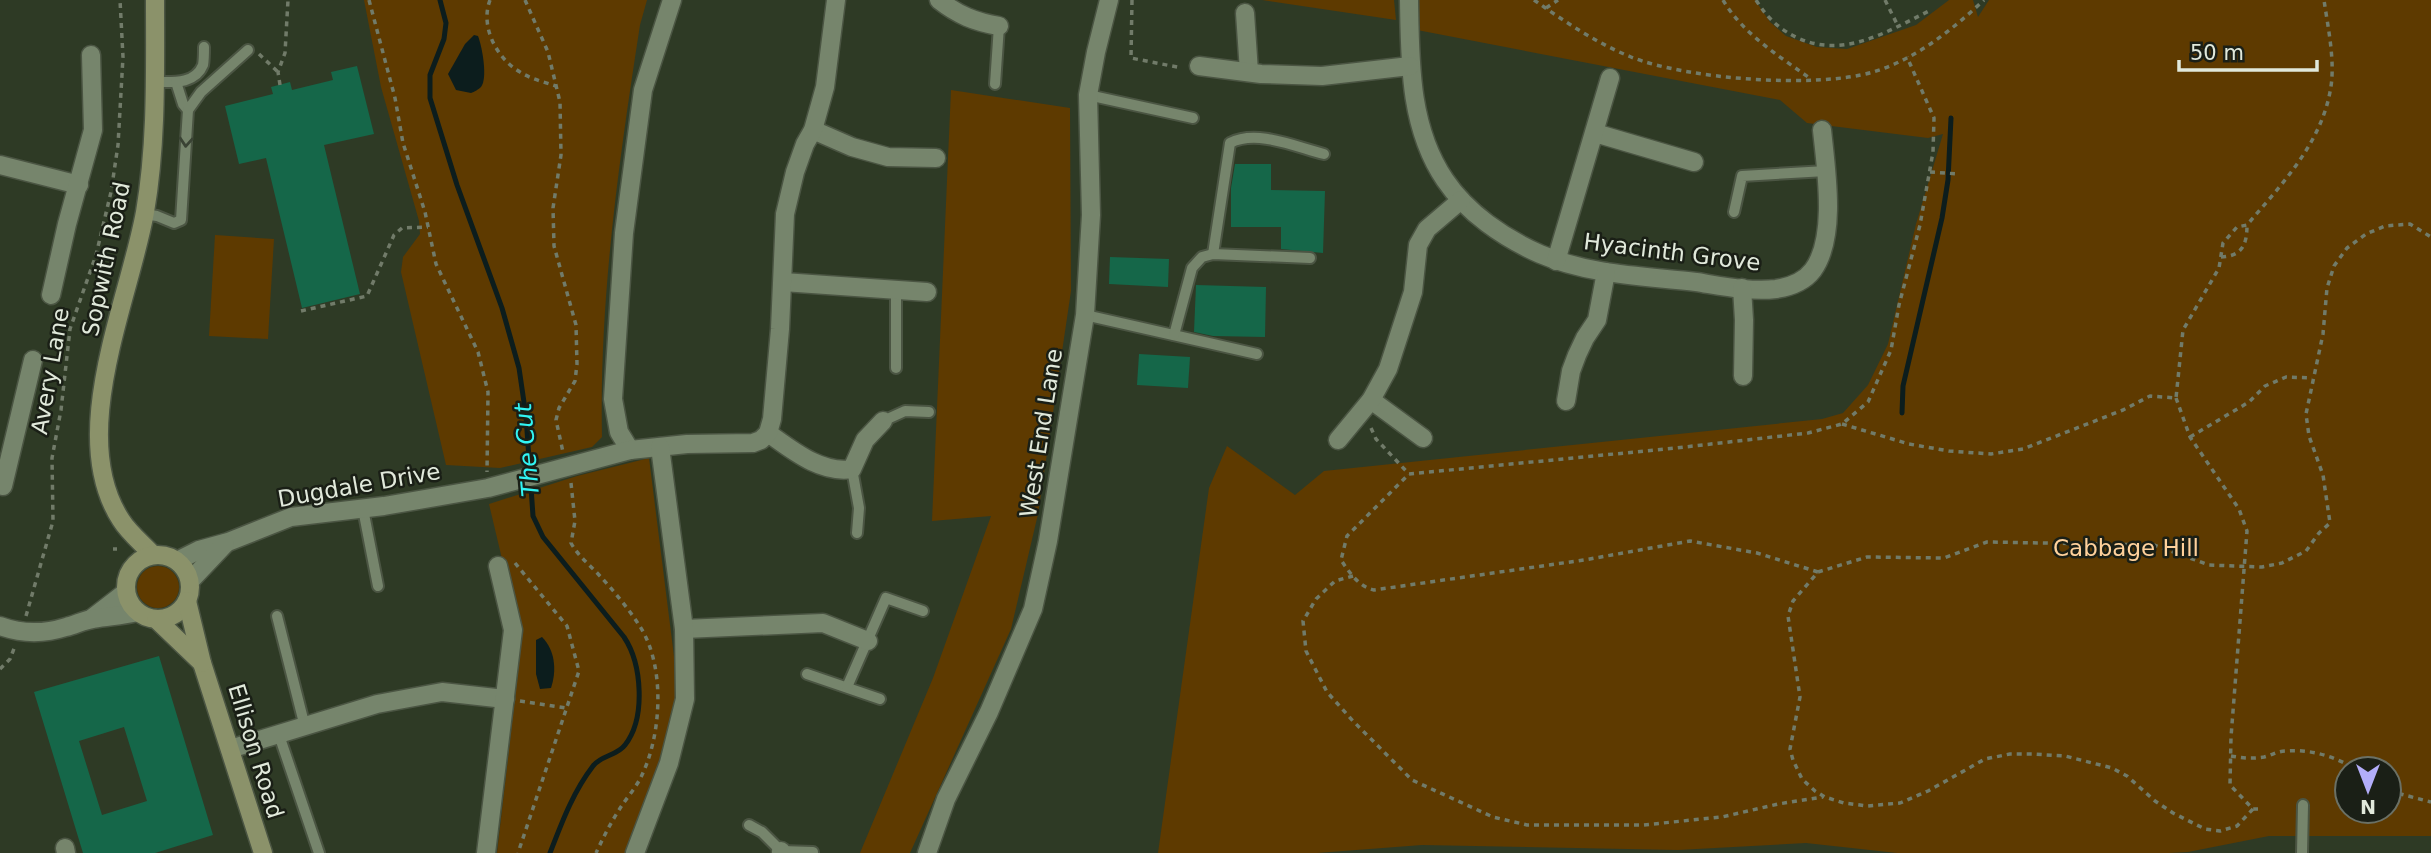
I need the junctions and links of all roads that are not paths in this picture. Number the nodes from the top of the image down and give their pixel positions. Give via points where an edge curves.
1 (155, 0) edge
2 (672, 0) edge
3 (836, 0) edge
4 (939, 0) edge
5 (1109, 0) edge
6 (1409, 0) edge
7 (1245, 13) dead end
8 (999, 26) joint
9 (204, 47) dead end
10 (248, 50) dead end
11 (91, 55) dead end
12 (1199, 66) road end
13 (1410, 66) junction
14 (1249, 72) junction
15 (1609, 78) dead end
16 (154, 82) junction
17 (176, 82) junction
18 (995, 84) dead end
19 (1088, 95) junction
20 (188, 110) junction
21 (1193, 118) dead end
22 (1822, 130) dead end
23 (813, 131) junction
24 (1595, 133) junction
25 (1324, 154) dead end
26 (936, 158) dead end
27 (1694, 162) dead end
28 (0, 165) edge
29 (1826, 172) junction
30 (79, 185) junction
31 (1461, 200) junction
32 (1734, 212) dead end
33 (144, 214) junction
34 (1213, 254) junction
35 (1310, 258) dead end
36 (1556, 261) junction
37 (1606, 272) junction
38 (783, 282) junction
39 (1742, 288) junction
40 (896, 290) junction
41 (927, 292) dead end
42 (51, 295) dead end
43 (1085, 315) junction
44 (1174, 335) junction
45 (1257, 354) dead end
46 (33, 360) dead end
47 (896, 368) dead end
48 (1743, 376) dead end
49 (1566, 401) dead end
50 (1367, 406) junction
51 (929, 412) dead end
52 (883, 421) joint
53 (768, 433) junction
54 (1423, 438) dead end
55 (1338, 439) dead end
56 (6, 445) edge
57 (660, 447) junction
58 (630, 450) junction
59 (852, 469) junction
60 (3, 486) dead end
61 (363, 509) junction
62 (122, 522) junction
63 (857, 533) dead end
64 (228, 542) junction
65 (153, 555) junction
66 (177, 561) junction
67 (507, 564) road end
68 (133, 566) junction
69 (190, 582) junction
70 (378, 586) dead end
71 (126, 592) junction
72 (187, 601) junction
73 (923, 611) dead end
74 (137, 612) junction
75 (277, 616) dead end
76 (91, 619) junction
77 (156, 619) junction
78 (0, 626) edge
79 (684, 629) junction
80 (868, 640) junction
81 (202, 663) junction
82 (807, 674) dead end
83 (847, 687) junction
84 (505, 699) junction
85 (880, 699) dead end
86 (305, 727) junction
87 (279, 735) junction
88 (230, 749) junction
89 (2302, 805) dead end
90 (749, 825) dead end
91 (781, 852) edge
92 (813, 852) edge
93 (263, 853) edge
94 (319, 853) edge
95 (486, 853) edge
96 (635, 853) edge
97 (927, 853) edge
98 (2302, 853) edge

1 - 16 street, Sopwith Road
2 - 58 street via 643,89 624,233 613,398 619,432
3 - 23 street via 825,87
4 - 8 street via 975,23
5 - 19 street, West End Lane
6 - 13 street, Hyacinth Grove
7 - 14 street
8 - 18 lane
9 - 17 lane via 203,65 195,75
10 - 20 lane via 201,92
11 - 30 street via 93,130
12 - 14 street
13 - 14 street via 1322,76
13 - 31 street, Hyacinth Grove via 1424,139 1444,179
15 - 24 street
16 - 17 lane
16 - 33 street, Sopwith Road
17 - 20 lane
19 - 21 lane
19 - 43 street, West End Lane via 1091,215
20 -> 33 lane via 181,220 174,223
22 - 29 street, Hyacinth Grove
23 - 26 street via 888,156
23 - 38 street via 795,172 785,214
24 - 27 street
24 - 36 street
25 - 34 lane via 1262,139 1242,137 1230,143
28 - 30 street
29 - 32 lane via 1742,176
29 - 39 street, Hyacinth Grove via 1826,234 1812,272 1794,285
30 - 42 street
31 - 36 street, Hyacinth Grove via 1486,223
31 - 50 street via 1427,229 1418,245 1413,292 1388,369
33 - 62 street, Sopwith Road via 114,334 100,425 100,469
34 - 35 lane
34 - 44 lane via 1202,257 1189,274
36 - 37 street, Hyacinth Grove
37 - 39 street, Hyacinth Grove
37 - 49 street via 1597,320 1577,355
38 - 40 street
38 - 53 street via 775,400
39 - 48 street
40 - 41 street
40 - 47 lane
43 - 44 lane
43 - 97 street, West End Lane via 1033,609 946,799
44 - 45 lane
46 - 56 street
50 - 54 street
50 - 55 street
51 - 52 lane via 905,411
52 - 59 street via 865,440
53 - 57 street, Dugdale Drive via 753,443
53 - 59 street via 820,465
56 - 60 street
57 - 58 street, Dugdale Drive
57 - 79 street
58 - 61 street, Dugdale Drive
59 - 63 lane via 859,508
61 - 64 street, Dugdale Drive via 291,517
61 - 70 lane
62 - 65 street, Sopwith Road
62 - 68 street, Sopwith Road
64 - 66 street, Dugdale Drive
64 - 69 street, Dugdale Drive
65 - 66 street
65 - 68 street
66 - 69 street
67 - 84 street via 513,630
68 - 71 street
69 - 72 street
71 - 74 street
71 - 76 street
72 - 77 street via 174,615
72 - 81 street, Ellison Road
73 - 80 lane via 886,598
74 - 76 street
74 - 77 street
75 - 86 lane
76 - 78 street via 37,632
77 - 81 street, Ellison Road
79 - 80 street via 823,623
79 - 96 street via 685,699 669,763
80 - 83 lane
81 - 88 street, Ellison Road
82 - 83 lane
83 - 85 lane
84 - 86 street via 442,692 377,704
84 - 95 street
86 - 87 street
87 - 88 street
87 - 94 lane
88 - 93 street, Ellison Road
89 - 98 lane
90 - 91 lane
91 - 92 lane

